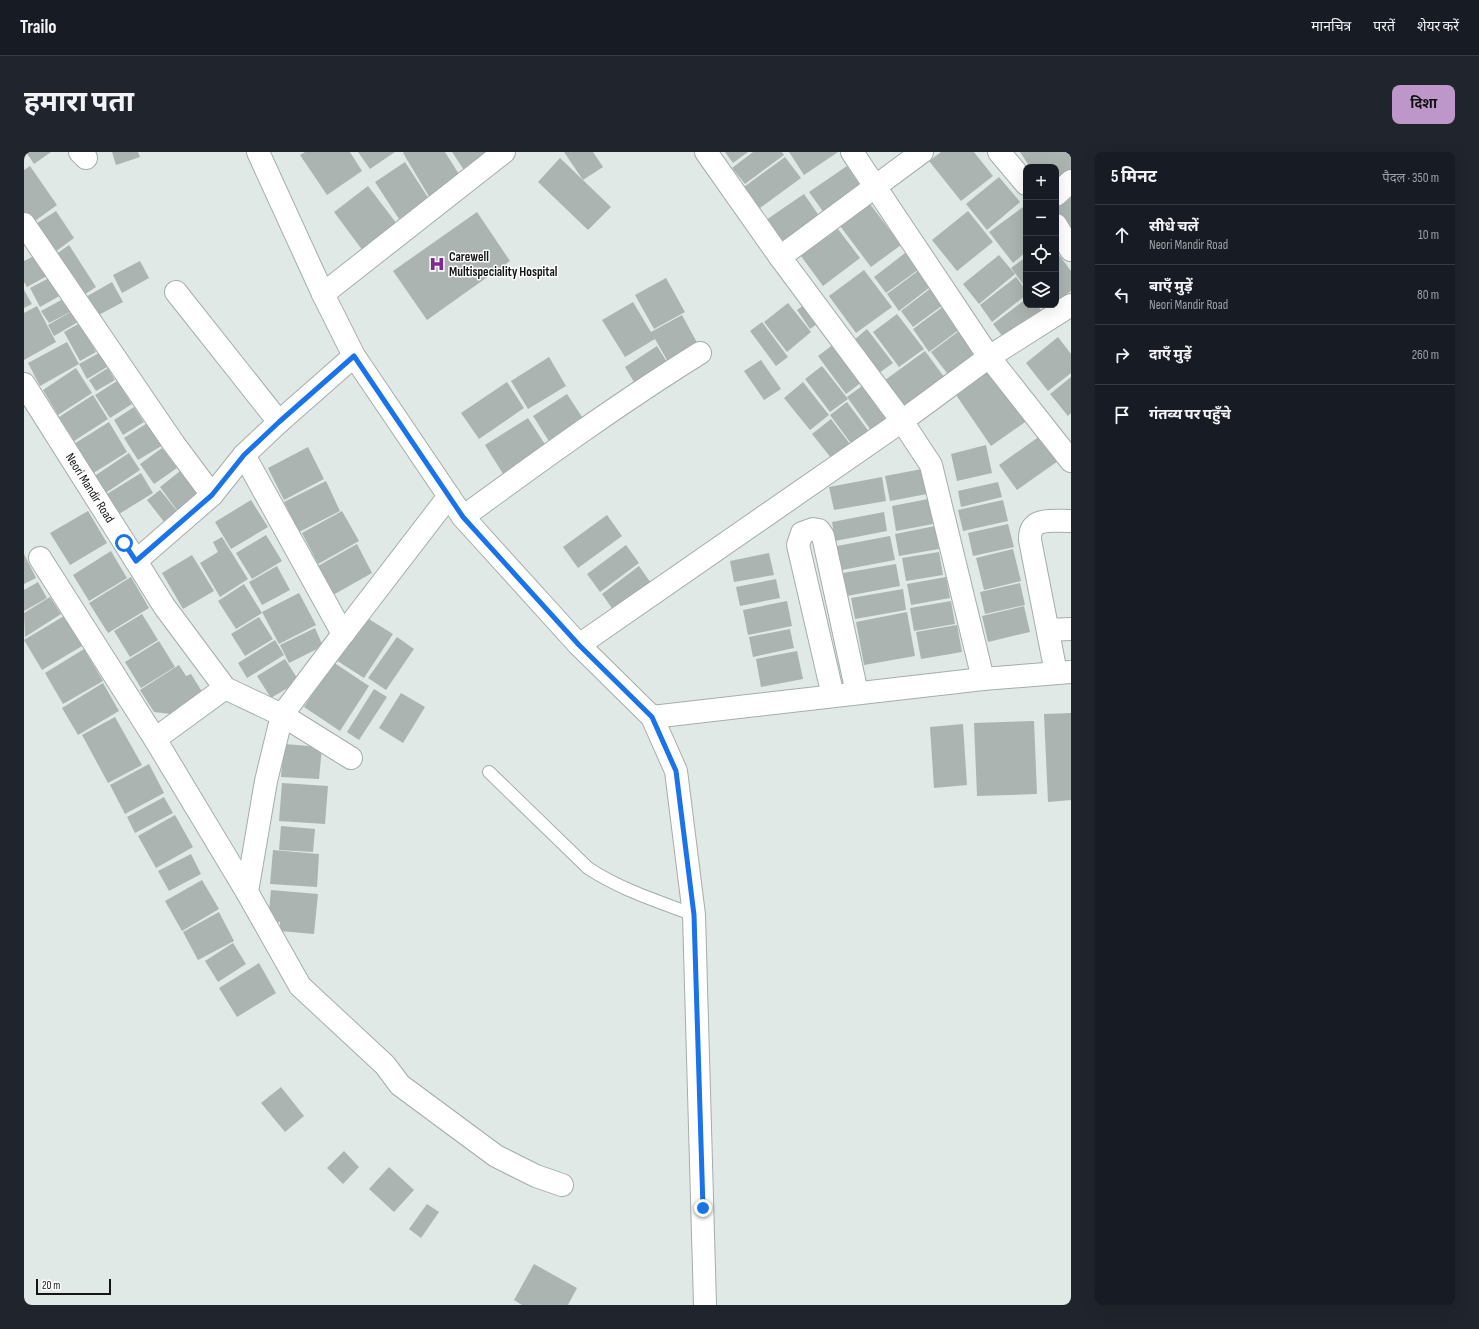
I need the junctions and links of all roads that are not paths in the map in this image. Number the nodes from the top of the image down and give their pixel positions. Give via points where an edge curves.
1 (504, 152) edge
2 (706, 152) edge
3 (852, 152) edge
4 (922, 152) edge
5 (999, 152) edge
6 (263, 154) edge
7 (1023, 180) edge
8 (1071, 181) edge
9 (876, 186) junction
10 (1059, 192) edge
11 (24, 224) edge
12 (1059, 230) edge
13 (1071, 250) edge
14 (780, 257) junction
15 (176, 292) dead end
16 (323, 294) junction
17 (1071, 305) edge
18 (700, 353) dead end
19 (354, 356) junction
20 (989, 358) junction
21 (24, 384) edge
22 (902, 421) junction
23 (279, 422) junction
24 (244, 455) junction
25 (1071, 461) edge
26 (212, 495) junction
27 (449, 496) junction
28 (463, 517) junction
29 (1071, 521) edge
30 (40, 558) dead end
31 (136, 561) junction
32 (1071, 629) edge
33 (1048, 630) junction
34 (343, 634) junction
35 (579, 645) junction
36 (849, 657) junction
37 (824, 662) junction
38 (1064, 673) edge
39 (983, 679) junction
40 (225, 688) junction
41 (856, 693) junction
42 (833, 696) junction
43 (282, 715) junction
44 (652, 717) junction
45 (155, 740) junction
46 (351, 758) dead end
47 (489, 772) dead end
48 (247, 892) junction
49 (694, 915) junction
50 (562, 1185) dead end
51 (705, 1305) edge

1 - 16 street
2 - 14 street
3 - 9 street
4 - 9 street
5 - 7 street
6 - 16 street
8 - 10 street
9 - 14 street
9 - 20 street
11 - 26 street via 174,444
12 - 13 street
14 - 22 street
15 - 23 street
16 - 19 street
17 - 20 street
18 - 28 street via 638,391
19 - 23 street
19 - 27 street
20 - 22 street
20 - 25 street
21 - 31 street, Neori Mandir Road
22 - 35 street
22 - 39 street via 931,465
23 - 24 street
24 - 26 street
24 - 34 street
26 - 31 street
27 - 28 street
27 - 34 street
28 - 35 street
29 - 33 street via 1039,522 1032,526 1029,532
30 - 45 street
31 - 40 street, Neori Mandir Road via 164,606
32 - 33 street
33 - 38 street
34 - 43 street
35 - 44 street
36 - 37 street
36 - 37 street via 823,536 819,530 813,529 802,533 798,545
36 - 41 street
37 - 42 street
38 - 39 street
39 - 41 street
40 - 43 street
40 - 45 street
41 - 42 street
42 - 44 street
43 - 46 street
43 - 48 street via 266,781
44 - 49 street via 676,771
45 - 48 street
47 - 49 lane via 588,868 623,888
48 - 50 street via 300,986 385,1065 400,1085 496,1156 536,1176
49 - 51 street

